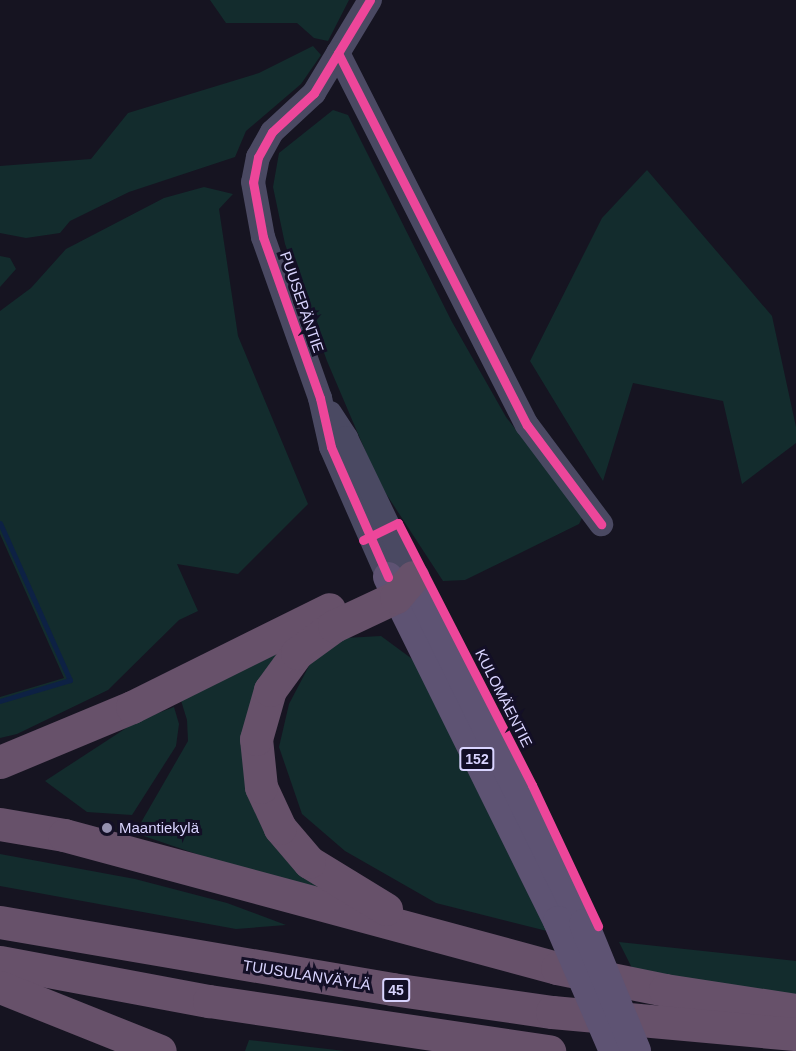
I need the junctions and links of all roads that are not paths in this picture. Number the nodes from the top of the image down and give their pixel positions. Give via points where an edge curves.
1 (370, 0) edge
2 (338, 53) junction
3 (601, 524) dead end
4 (399, 584) junction
5 (0, 762) edge
6 (0, 824) edge
7 (0, 922) edge
8 (571, 923) junction
9 (462, 942) junction
10 (0, 962) edge
11 (0, 987) edge
12 (796, 1010) edge
13 (796, 1034) edge
14 (160, 1051) edge
15 (549, 1051) edge
16 (614, 1051) edge
17 (636, 1051) edge

1 - 2 street, PUUSEPÄNTIE
2 - 3 street via 522,416
2 - 4 street, PUUSEPÄNTIE via 314,93 272,132 258,157 253,182 263,237 320,398 346,438
4 - 5 highway via 132,707
4 - 8 main road, 152
4 - 9 highway via 297,652 270,690 260,717 256,765 268,808 309,862 386,909
6 - 9 highway via 64,836
7 - 13 highway, TUUSULANVÄYLÄ / 45 via 415,992 552,1011
8 - 16 main road, 152, bridge
8 - 17 main road, 152, bridge
9 - 12 highway via 557,968 665,990
10 - 15 highway via 209,1001
11 - 14 highway

